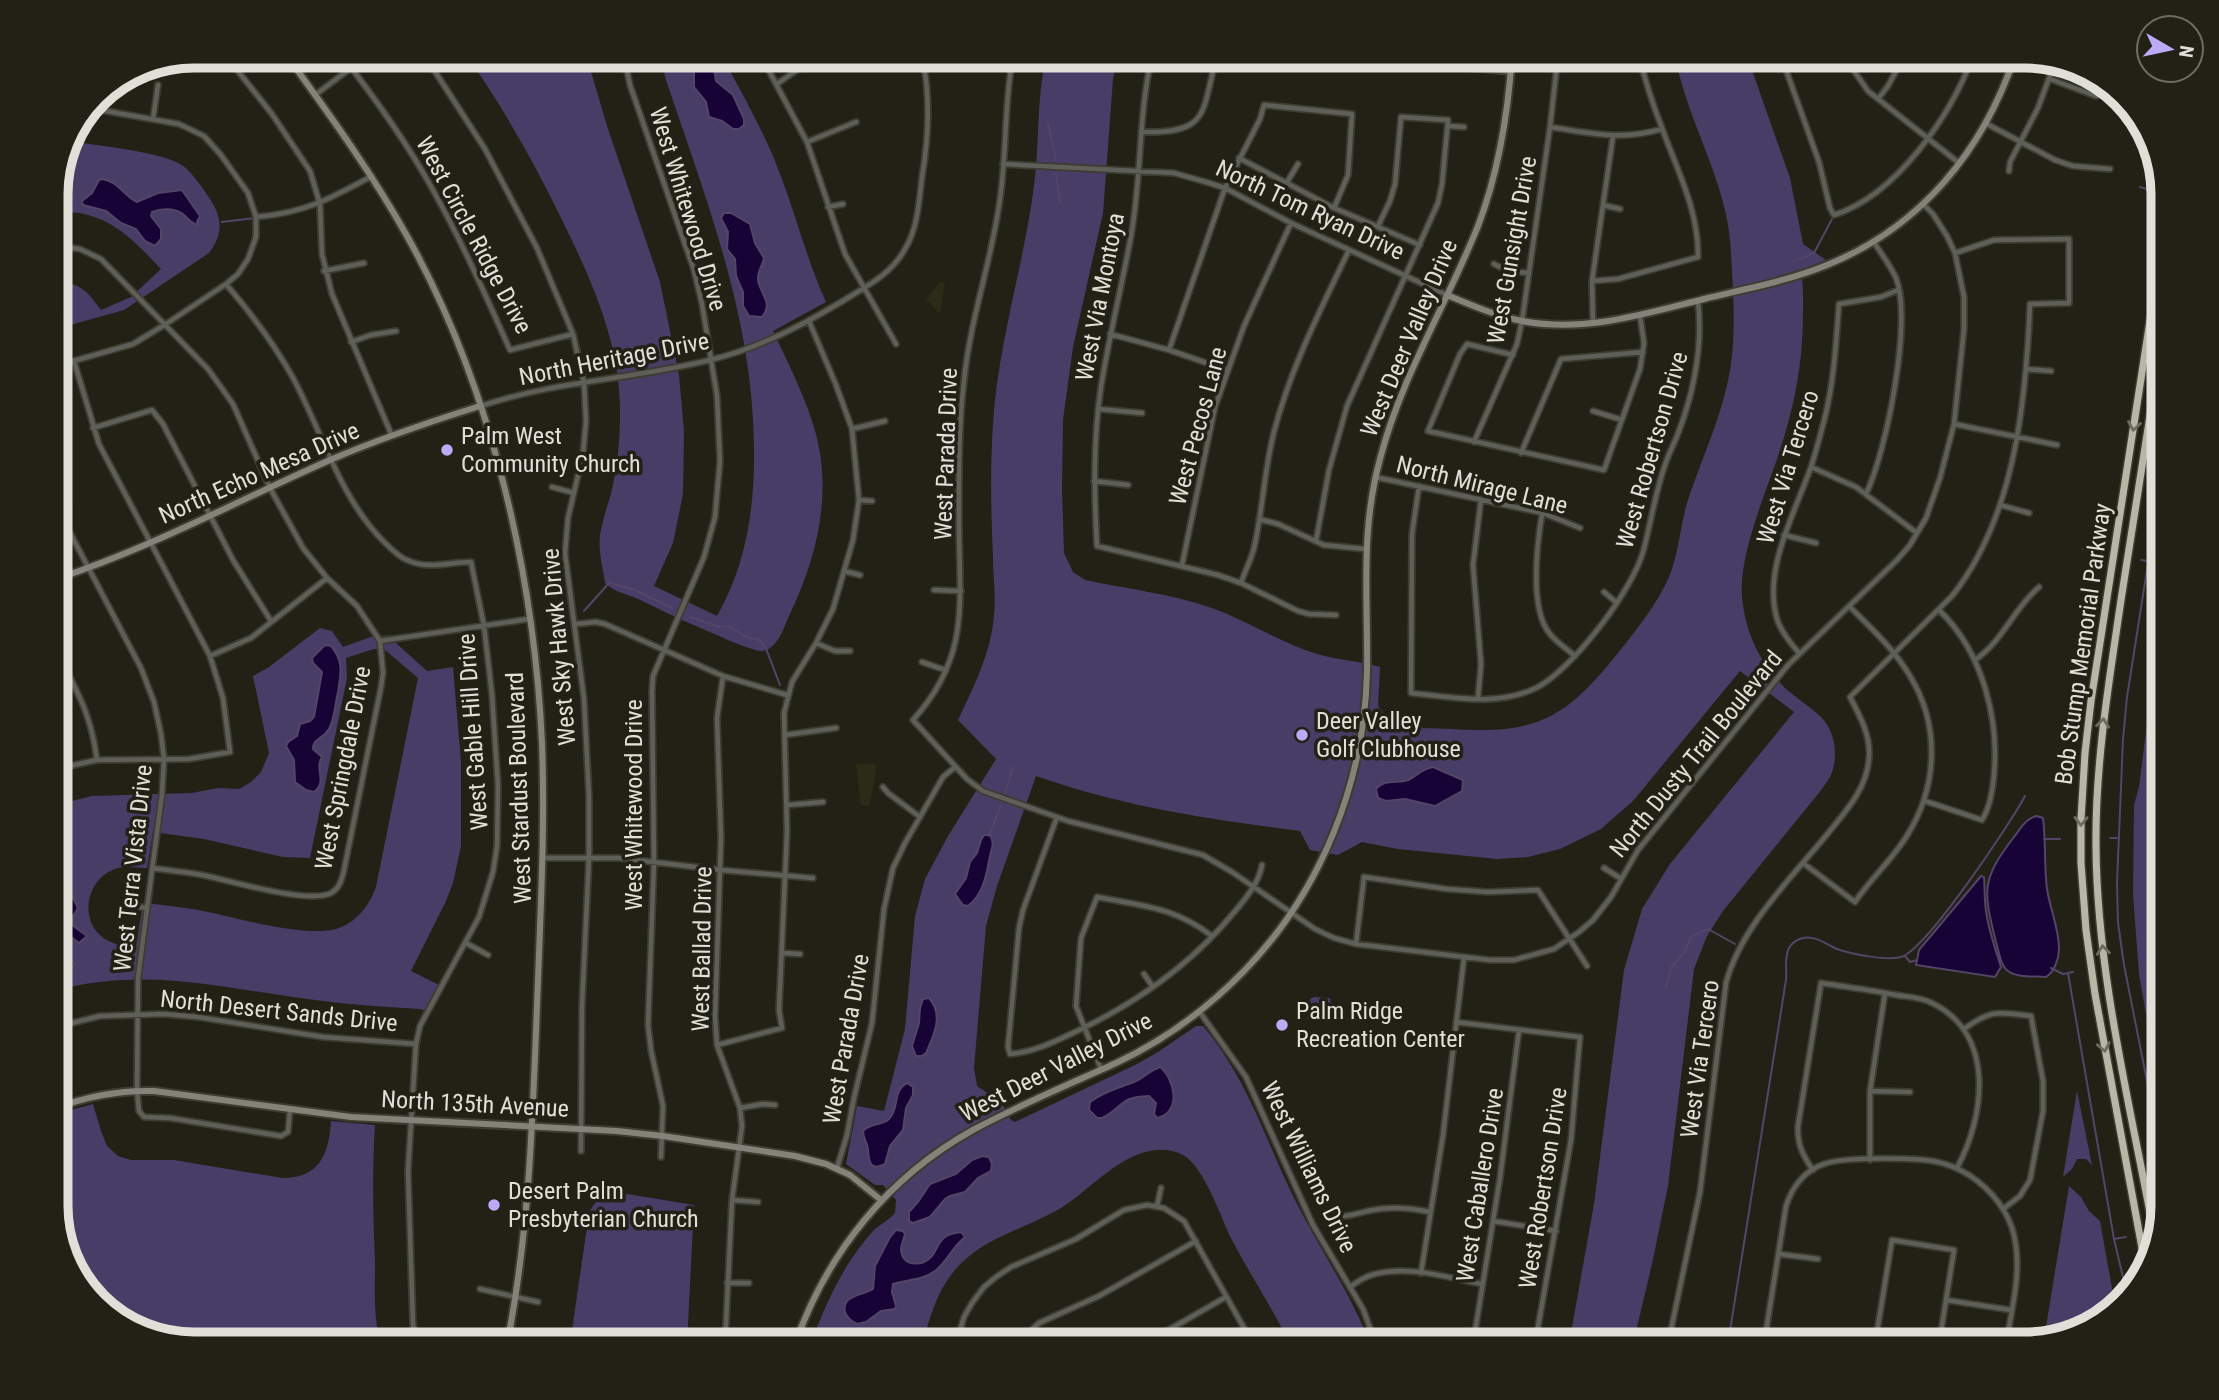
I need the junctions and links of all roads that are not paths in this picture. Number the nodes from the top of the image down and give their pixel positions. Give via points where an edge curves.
1 (1150, 68) edge
2 (1214, 68) edge
3 (1477, 68) edge
4 (1511, 68) edge
5 (1557, 68) edge
6 (1642, 68) edge
7 (1785, 68) edge
8 (1853, 68) edge
9 (1898, 68) edge
10 (1968, 68) edge
11 (2010, 68) edge
12 (236, 69) edge
13 (297, 69) edge
14 (351, 69) edge
15 (353, 69) edge
16 (434, 69) edge
17 (627, 69) edge
18 (768, 69) edge
19 (799, 69) edge
20 (924, 69) edge
21 (1011, 69) edge
22 (1511, 72) junction
23 (2052, 72) edge
24 (2050, 79) junction
25 (777, 84) junction
26 (158, 85) dead end
27 (315, 94) junction
28 (2096, 96) dead end
29 (1878, 99) junction
30 (101, 110) edge
31 (153, 119) junction
32 (856, 122) dead end
33 (1448, 123) junction
34 (1987, 124) junction
35 (1464, 127) dead end
36 (1550, 127) junction
37 (1184, 128) junction
38 (1662, 129) junction
39 (1141, 132) junction
40 (1187, 135) dead end
41 (1613, 136) junction
42 (1928, 138) junction
43 (807, 142) junction
44 (2021, 142) junction
45 (1239, 158) junction
46 (1003, 164) junction
47 (1297, 164) dead end
48 (1960, 164) junction
49 (2109, 169) dead end
50 (1139, 171) junction
51 (2008, 171) dead end
52 (372, 176) junction
53 (1286, 184) junction
54 (1225, 188) junction
55 (320, 204) junction
56 (843, 204) dead end
57 (1923, 204) junction
58 (1603, 205) junction
59 (828, 207) junction
60 (1334, 208) junction
61 (1620, 209) dead end
62 (256, 217) junction
63 (1291, 223) junction
64 (1378, 226) junction
65 (1873, 241) junction
66 (1420, 245) junction
67 (69, 248) edge
68 (1349, 250) junction
69 (1955, 253) junction
70 (364, 263) dead end
71 (1494, 264) dead end
72 (324, 271) junction
73 (1528, 273) junction
74 (1406, 276) junction
75 (1592, 281) junction
76 (226, 284) junction
77 (865, 288) junction
78 (1898, 290) junction
79 (1447, 295) junction
80 (1698, 301) junction
81 (1640, 316) junction
82 (2150, 320) edge
83 (809, 321) junction
84 (1522, 321) junction
85 (166, 324) junction
86 (1593, 324) junction
87 (396, 331) dead end
88 (573, 334) junction
89 (1110, 334) junction
90 (351, 342) junction
91 (896, 344) dead end
92 (1169, 350) junction
93 (1643, 352) junction
94 (1513, 355) junction
95 (712, 360) junction
96 (74, 361) junction
97 (69, 362) edge
98 (2026, 369) junction
99 (1227, 370) junction
100 (2051, 371) dead end
101 (584, 383) junction
102 (480, 406) junction
103 (1098, 409) junction
104 (1594, 411) dead end
105 (1142, 413) dead end
106 (2150, 415) edge
107 (1622, 420) junction
108 (885, 421) dead end
109 (1954, 424) junction
110 (93, 428) junction
111 (852, 429) junction
112 (392, 436) junction
113 (2017, 437) junction
114 (1474, 442) junction
115 (2057, 445) dead end
116 (1521, 453) junction
117 (330, 460) junction
118 (1811, 467) junction
119 (1375, 477) junction
120 (1094, 481) junction
121 (1128, 485) dead end
122 (1419, 486) junction
123 (552, 487) dead end
124 (270, 488) junction
125 (574, 493) junction
126 (1866, 494) junction
127 (859, 500) junction
128 (1481, 500) junction
129 (872, 501) dead end
130 (2000, 505) junction
131 (1542, 513) junction
132 (2029, 513) dead end
133 (211, 515) junction
134 (1259, 519) junction
135 (1580, 528) dead end
136 (69, 532) edge
137 (1917, 533) junction
138 (1784, 535) junction
139 (1316, 541) junction
140 (150, 543) junction
141 (1816, 543) dead end
142 (1366, 549) junction
143 (1182, 565) junction
144 (88, 569) junction
145 (844, 571) junction
146 (69, 575) edge
147 (860, 575) dead end
148 (327, 578) junction
149 (1241, 583) junction
150 (2039, 587) dead end
151 (934, 590) dead end
152 (961, 591) junction
153 (1604, 592) dead end
154 (1617, 603) junction
155 (1850, 607) junction
156 (1939, 610) junction
157 (1336, 615) dead end
158 (529, 619) junction
159 (271, 621) junction
160 (576, 624) junction
161 (484, 626) junction
162 (380, 641) junction
163 (816, 643) junction
164 (664, 650) junction
165 (850, 651) dead end
166 (1799, 653) junction
167 (1894, 654) junction
168 (210, 656) junction
169 (1575, 656) junction
170 (1975, 660) junction
171 (922, 662) dead end
172 (945, 670) junction
173 (69, 675) edge
174 (723, 676) junction
175 (787, 695) junction
176 (1478, 699) junction
177 (913, 720) joint
178 (836, 728) dead end
179 (785, 735) junction
180 (97, 760) junction
181 (164, 760) junction
182 (69, 766) edge
183 (955, 766) junction
184 (883, 787) dead end
185 (1925, 801) junction
186 (823, 802) dead end
187 (788, 805) junction
188 (920, 817) junction
189 (1057, 817) junction
190 (544, 858) junction
191 (589, 858) junction
192 (654, 862) junction
193 (1804, 863) junction
194 (1262, 864) dead end
195 (1604, 868) dead end
196 (153, 869) junction
197 (721, 870) junction
198 (787, 874) junction
199 (813, 878) dead end
200 (1620, 878) junction
201 (1253, 887) junction
202 (128, 905) dead end
203 (147, 908) junction
204 (1290, 912) junction
205 (1212, 936) junction
206 (1569, 939) junction
207 (466, 943) junction
208 (1356, 944) junction
209 (783, 953) junction
210 (800, 954) dead end
211 (488, 955) dead end
212 (1464, 958) junction
213 (1587, 966) dead end
214 (1144, 974) dead end
215 (1153, 987) junction
216 (1885, 993) junction
217 (1199, 1012) junction
218 (137, 1014) junction
219 (1456, 1022) junction
220 (69, 1024) edge
221 (1083, 1028) junction
222 (1963, 1029) junction
223 (1518, 1030) junction
224 (416, 1044) junction
225 (717, 1045) junction
226 (1101, 1069) junction
227 (136, 1091) junction
228 (1870, 1091) junction
229 (1910, 1092) dead end
230 (69, 1104) edge
231 (775, 1105) dead end
232 (740, 1108) junction
233 (290, 1110) junction
234 (410, 1121) junction
235 (532, 1127) junction
236 (582, 1129) junction
237 (663, 1136) junction
238 (739, 1148) junction
239 (581, 1151) dead end
240 (661, 1157) dead end
241 (1870, 1160) junction
242 (837, 1168) junction
243 (1957, 1168) junction
244 (1813, 1170) junction
245 (1161, 1188) dead end
246 (732, 1200) junction
247 (881, 1200) junction
248 (758, 1202) dead end
249 (1157, 1206) junction
250 (2003, 1209) junction
251 (1430, 1212) junction
252 (2150, 1215) edge
253 (1335, 1216) dead end
254 (525, 1220) junction
255 (1493, 1221) junction
256 (548, 1224) dead end
257 (1556, 1231) junction
258 (1196, 1241) junction
259 (2142, 1250) edge
260 (1779, 1254) junction
261 (1818, 1259) dead end
262 (1421, 1273) junction
263 (727, 1283) junction
264 (749, 1283) dead end
265 (1482, 1284) junction
266 (1350, 1287) junction
267 (480, 1289) dead end
268 (515, 1297) junction
269 (1226, 1297) junction
270 (1946, 1300) junction
271 (538, 1302) dead end
272 (2011, 1310) junction
273 (1166, 1331) edge
274 (415, 1332) edge
275 (509, 1332) edge
276 (725, 1332) edge
277 (800, 1332) edge
278 (960, 1332) edge
279 (1029, 1332) edge
280 (1246, 1332) edge
281 (1372, 1332) edge
282 (1475, 1332) edge
283 (1537, 1332) edge
284 (1671, 1332) edge
285 (1766, 1332) edge
286 (1877, 1332) edge
287 (1941, 1332) edge
288 (2008, 1332) edge

1 - 39 street, West Via Montoya
2 - 37 street via 1206,104
3 - 22 street
4 - 22 street, West Deer Valley Drive
5 - 36 street, West Gunsight Drive
6 - 38 street
7 - 42 street via 1834,215 1871,196
8 - 29 street
9 - 29 street
10 - 42 street
11 - 34 street, North Tom Ryan Drive
12 - 55 street via 299,151
13 - 27 street, West Stardust Boulevard
14 - 27 street
15 - 88 street, West Circle Ridge Drive via 432,187 510,350
16 - 88 street, West Sky Hawk Drive via 512,198
17 - 95 street, West Whitewood Drive via 694,270
18 - 25 street
19 - 25 street
20 - 77 street, North Heritage Drive via 929,126 915,223 895,264
21 - 46 street, West Parada Drive
22 - 79 street, West Deer Valley Drive via 1489,192
23 - 24 street
24 - 28 street
24 - 44 street
25 - 43 street
26 - 31 street
27 - 52 street, West Stardust Boulevard
29 - 42 street
30 - 31 street
31 - 62 street via 204,136 248,193
32 - 43 street
33 - 35 street
33 - 64 street via 1401,117 1395,184
33 - 66 street via 1438,203
34 - 44 street
34 - 48 street, North Tom Ryan Drive
36 - 41 street
36 - 73 street, West Gunsight Drive
37 - 39 street
37 - 40 street
38 - 41 street
38 - 75 street via 1694,217 1698,257 1618,279
39 - 50 street, West Via Montoya
41 - 58 street
42 - 48 street
43 - 59 street
44 - 49 street via 2064,163
44 - 51 street
45 - 53 street
45 - 54 street
45 - 60 street via 1264,105 1352,114 1348,175
46 - 50 street, North Tom Ryan Drive
46 - 152 street, West Parada Drive via 963,384 959,435
47 - 53 street
48 - 57 street, North Tom Ryan Drive
50 - 54 street, North Tom Ryan Drive via 1174,173
50 - 89 street, West Via Montoya via 1131,236
52 - 55 street
52 - 102 street, West Stardust Boulevard via 447,318
53 - 60 street
54 - 63 street, North Tom Ryan Drive
54 - 92 street
55 - 62 street
55 - 72 street
56 - 59 street
57 - 65 street, North Tom Ryan Drive
57 - 69 street, North Dusty Trail Boulevard
58 - 61 street
58 - 75 street
59 - 77 street via 845,254
60 - 64 street
62 - 76 street via 256,237 248,259
63 - 68 street, North Tom Ryan Drive
63 - 99 street, West Pecos Lane
64 - 66 street
65 - 78 street
65 - 80 street, North Tom Ryan Drive via 1824,266
66 - 74 street
67 - 85 street, West Springdale Drive via 101,259
68 - 74 street, North Tom Ryan Drive
68 - 134 street via 1284,396
69 - 98 street via 1994,240 2069,239 2069,303 2030,304
69 - 109 street, North Dusty Trail Boulevard via 1964,297 1964,328
70 - 72 street
71 - 73 street
72 - 90 street
73 - 84 street, West Gunsight Drive
74 - 79 street, North Tom Ryan Drive
74 - 139 street via 1347,406
75 - 86 street
76 - 85 street
76 - 117 street via 291,374
77 - 83 street, North Heritage Drive
77 - 91 street
78 - 118 street, West Via Tercero via 1839,304 1825,419
78 - 126 street via 1895,388
79 - 84 street, North Tom Ryan Drive
79 - 119 street, West Deer Valley Drive via 1398,406
80 - 81 street, North Tom Ryan Drive
80 - 154 street, West Robertson Drive via 1700,349 1695,379 1655,496 1639,564
81 - 86 street, North Tom Ryan Drive
81 - 93 street
82 -> 259 highway, Bob Stump Memorial Parkway via 2091,701 2081,819 2091,973
83 - 95 street, North Heritage Drive
83 - 111 street
84 - 86 street, North Tom Ryan Drive
84 - 94 street, West Gunsight Drive
85 - 96 street via 133,344
85 - 124 street, West Springdale Drive via 233,404
87 - 90 street
88 - 101 street, West Sky Hawk Drive
89 - 92 street
89 - 103 street, West Via Montoya
90 - 112 street
92 - 99 street
93 - 107 street
93 - 116 street via 1561,359
94 - 114 street, West Gunsight Drive
94 - 114 street via 1467,344 1460,354 1428,431
95 - 101 street, North Heritage Drive
95 - 164 street, West Whitewood Drive via 720,461 715,517 704,557
96 - 97 street
96 - 110 street
98 - 100 street
98 - 113 street
99 - 143 street, West Pecos Lane
101 - 102 street, North Heritage Drive
101 - 125 street, West Sky Hawk Drive via 584,439
102 - 112 street, North Echo Mesa Drive
102 - 158 street, West Stardust Boulevard via 512,521
103 - 105 street
103 - 120 street, West Via Montoya
104 - 107 street
252 -> 106 highway, Bob Stump Memorial Parkway via 2105,969 2096,820 2106,698
107 - 116 street via 1604,470
108 - 111 street
109 - 113 street
109 - 137 street, North Dusty Trail Boulevard via 1934,498
110 - 133 street via 152,410
110 - 140 street
111 - 127 street
112 - 117 street, North Echo Mesa Drive
113 - 115 street
113 - 130 street
114 - 116 street
117 - 124 street, North Echo Mesa Drive
117 - 161 street, West Gable Hill Drive via 366,522 402,558 431,566 471,562
118 - 126 street
118 - 138 street, West Via Tercero
119 - 122 street, North Mirage Lane
119 - 142 street, West Deer Valley Drive
120 - 121 street
120 - 143 street, West Via Montoya via 1097,546
122 - 128 street, North Mirage Lane
122 - 176 street, West Robertson Drive via 1412,534 1411,694
123 - 125 street
124 - 133 street, North Echo Mesa Drive
124 - 148 street, West Springdale Drive via 303,548
125 - 160 street, West Sky Hawk Drive via 565,553
126 - 137 street
127 - 129 street
127 - 145 street
128 - 131 street, North Mirage Lane
128 - 176 street via 1473,565 1481,664
130 - 132 street
130 - 156 street via 1981,553
131 - 135 street, North Mirage Lane
131 - 169 street via 1536,565 1541,614 1550,635
133 - 140 street, North Echo Mesa Drive
133 - 159 street via 233,561
134 - 139 street
134 - 149 street
136 - 144 street, West Terra Vista Drive
137 - 155 street, North Dusty Trail Boulevard
138 - 141 street
138 - 166 street, West Via Tercero via 1775,609 1779,624
139 - 142 street
140 - 144 street, North Echo Mesa Drive
140 - 168 street
142 - 204 street, West Deer Valley Drive via 1367,678 1358,754 1325,851
143 - 149 street
144 - 146 street, North Echo Mesa Drive
144 - 181 street, West Terra Vista Drive via 141,668 154,702
145 - 147 street
145 - 163 street via 833,609
148 - 159 street
148 - 162 street, West Springdale Drive via 357,606
149 - 157 street via 1298,611
150 - 170 street
151 - 152 street
152 - 172 street, West Parada Drive via 957,634
153 - 154 street
154 - 169 street, West Robertson Drive
155 - 166 street, North Dusty Trail Boulevard
155 - 167 street
156 - 167 street
156 - 170 street
158 - 161 street
158 - 190 street, West Stardust Boulevard via 541,740
159 - 168 street via 251,638
160 - 164 street via 605,624
160 - 191 street, West Sky Hawk Drive via 584,699
161 - 162 street
161 - 207 street, West Gable Hill Drive via 496,742 497,846 486,895
162 - 196 street, West Springdale Drive via 381,687 337,890 316,896 287,893
163 - 165 street
163 - 175 street
164 - 174 street
164 - 192 street, West Whitewood Drive via 653,676 651,703
166 - 200 street, North Dusty Trail Boulevard
167 - 185 street via 1910,676 1930,726 1933,750
167 - 193 street, West Via Tercero via 1850,697 1868,737 1865,780
168 - 181 street via 223,698 230,752
169 - 176 street, West Robertson Drive via 1558,674 1531,690 1511,697
170 - 185 street via 1989,702 1995,742 1987,812 1982,820
171 - 172 street
172 - 177 street, West Parada Drive
173 - 180 street via 84,703
174 - 175 street
174 - 197 street, West Ballad Drive via 717,718
175 - 179 street
177 - 183 street, North Dusty Trail Boulevard
178 - 179 street
179 - 187 street
180 - 181 street
180 - 182 street
181 - 196 street, West Terra Vista Drive
183 - 188 street, West Parada Drive via 943,777
183 - 189 street, North Dusty Trail Boulevard via 983,791
184 - 188 street
185 - 193 street via 1907,836 1855,902
186 - 187 street
187 - 198 street
188 - 242 street, West Parada Drive via 893,868 886,892 872,1023
189 - 201 street, North Dusty Trail Boulevard via 1203,855
189 - 221 street via 1019,928 1010,1054 1042,1047
190 - 191 street
190 - 235 street, West Stardust Boulevard
191 - 192 street
191 - 236 street, West Sky Hawk Drive
192 - 197 street
192 - 237 street, West Whitewood Drive via 648,1025 663,1106
193 - 284 street, West Via Tercero via 1749,930 1730,965 1700,1192
194 - 201 street
195 - 200 street
196 - 203 street, West Terra Vista Drive
197 - 198 street
197 - 225 street, West Ballad Drive
198 - 199 street
198 - 209 street
200 - 206 street, North Dusty Trail Boulevard via 1593,920
201 - 204 street, North Dusty Trail Boulevard
201 - 205 street
202 - 203 street
203 - 218 street, West Terra Vista Drive
204 - 208 street, North Dusty Trail Boulevard via 1329,936
204 - 217 street, West Deer Valley Drive via 1245,970
205 - 215 street
205 - 221 street via 1171,911 1097,897 1081,938 1078,962 1076,1006
206 - 208 street via 1538,890 1461,890 1364,877
206 - 212 street, North Dusty Trail Boulevard via 1554,949 1514,960
206 - 213 street
207 - 211 street
207 - 224 street, West Gable Hill Drive via 420,1026
208 - 212 street, North Dusty Trail Boulevard
209 - 210 street
209 - 225 street via 782,1028
212 - 219 street
214 - 215 street
215 - 221 street
216 - 222 street via 1930,1001 1955,1017
216 - 228 street
216 - 244 street via 1821,983 1797,1138
217 - 226 street, West Deer Valley Drive via 1157,1041
217 - 266 street, West Williams Drive via 1246,1077 1313,1225
218 - 220 street, North Desert Sands Drive
218 - 224 street, North Desert Sands Drive via 198,1017 323,1037
218 - 227 street, West Terra Vista Drive
219 - 223 street
219 - 251 street
221 - 226 street
222 - 243 street via 1974,1053 1980,1100 1974,1132
222 - 250 street via 1991,1013 2031,1016 2043,1081 2043,1111 2030,1180 2020,1196
223 - 255 street, West Caballero Drive
223 - 257 street, West Robertson Drive via 1580,1037
224 - 234 street, West Gable Hill Drive
225 - 232 street, West Ballad Drive
226 - 247 street, West Deer Valley Drive via 975,1129 924,1162
227 - 230 street, North 135th Avenue
227 - 233 street, North 135th Avenue via 185,1093
227 - 233 street via 144,1117 281,1136 288,1132
228 - 229 street
228 - 241 street
231 - 232 street
232 - 238 street, West Ballad Drive
233 - 234 street, North 135th Avenue
234 - 235 street, North 135th Avenue
234 - 274 street, West Gable Hill Drive
235 - 236 street, North 135th Avenue
235 - 254 street, West Stardust Boulevard
236 - 237 street, North 135th Avenue
236 - 239 street, West Sky Hawk Drive
237 - 238 street, North 135th Avenue
237 - 240 street, West Whitewood Drive
238 - 242 street, North 135th Avenue
238 - 246 street, West Ballad Drive
241 - 243 street via 1927,1160
241 - 244 street via 1836,1161
242 - 247 street, North 135th Avenue
243 - 250 street via 1986,1188
244 - 260 street via 1789,1197
245 - 249 street
246 - 248 street
246 - 263 street, West Ballad Drive
247 - 277 street, West Deer Valley Drive via 850,1236 823,1280
249 - 258 street via 1184,1221
249 - 278 street via 1124,1210 1076,1239 996,1276 972,1303
250 - 272 street via 2018,1255
251 - 253 street via 1390,1207 1345,1218
251 - 262 street
254 - 256 street
254 - 268 street, West Stardust Boulevard
255 - 257 street
255 - 265 street, West Caballero Drive
257 - 283 street, West Robertson Drive
258 - 269 street
258 - 279 street
260 - 261 street
260 - 285 street
262 - 265 street
262 - 266 street via 1377,1273
263 - 264 street
263 - 276 street, West Ballad Drive
265 - 282 street, West Caballero Drive
266 - 281 street, West Williams Drive
267 - 268 street
268 - 271 street
268 - 275 street, West Stardust Boulevard
269 - 273 street
269 - 280 street
270 - 272 street
270 - 286 street via 1954,1250 1892,1240
270 - 287 street
272 - 288 street

